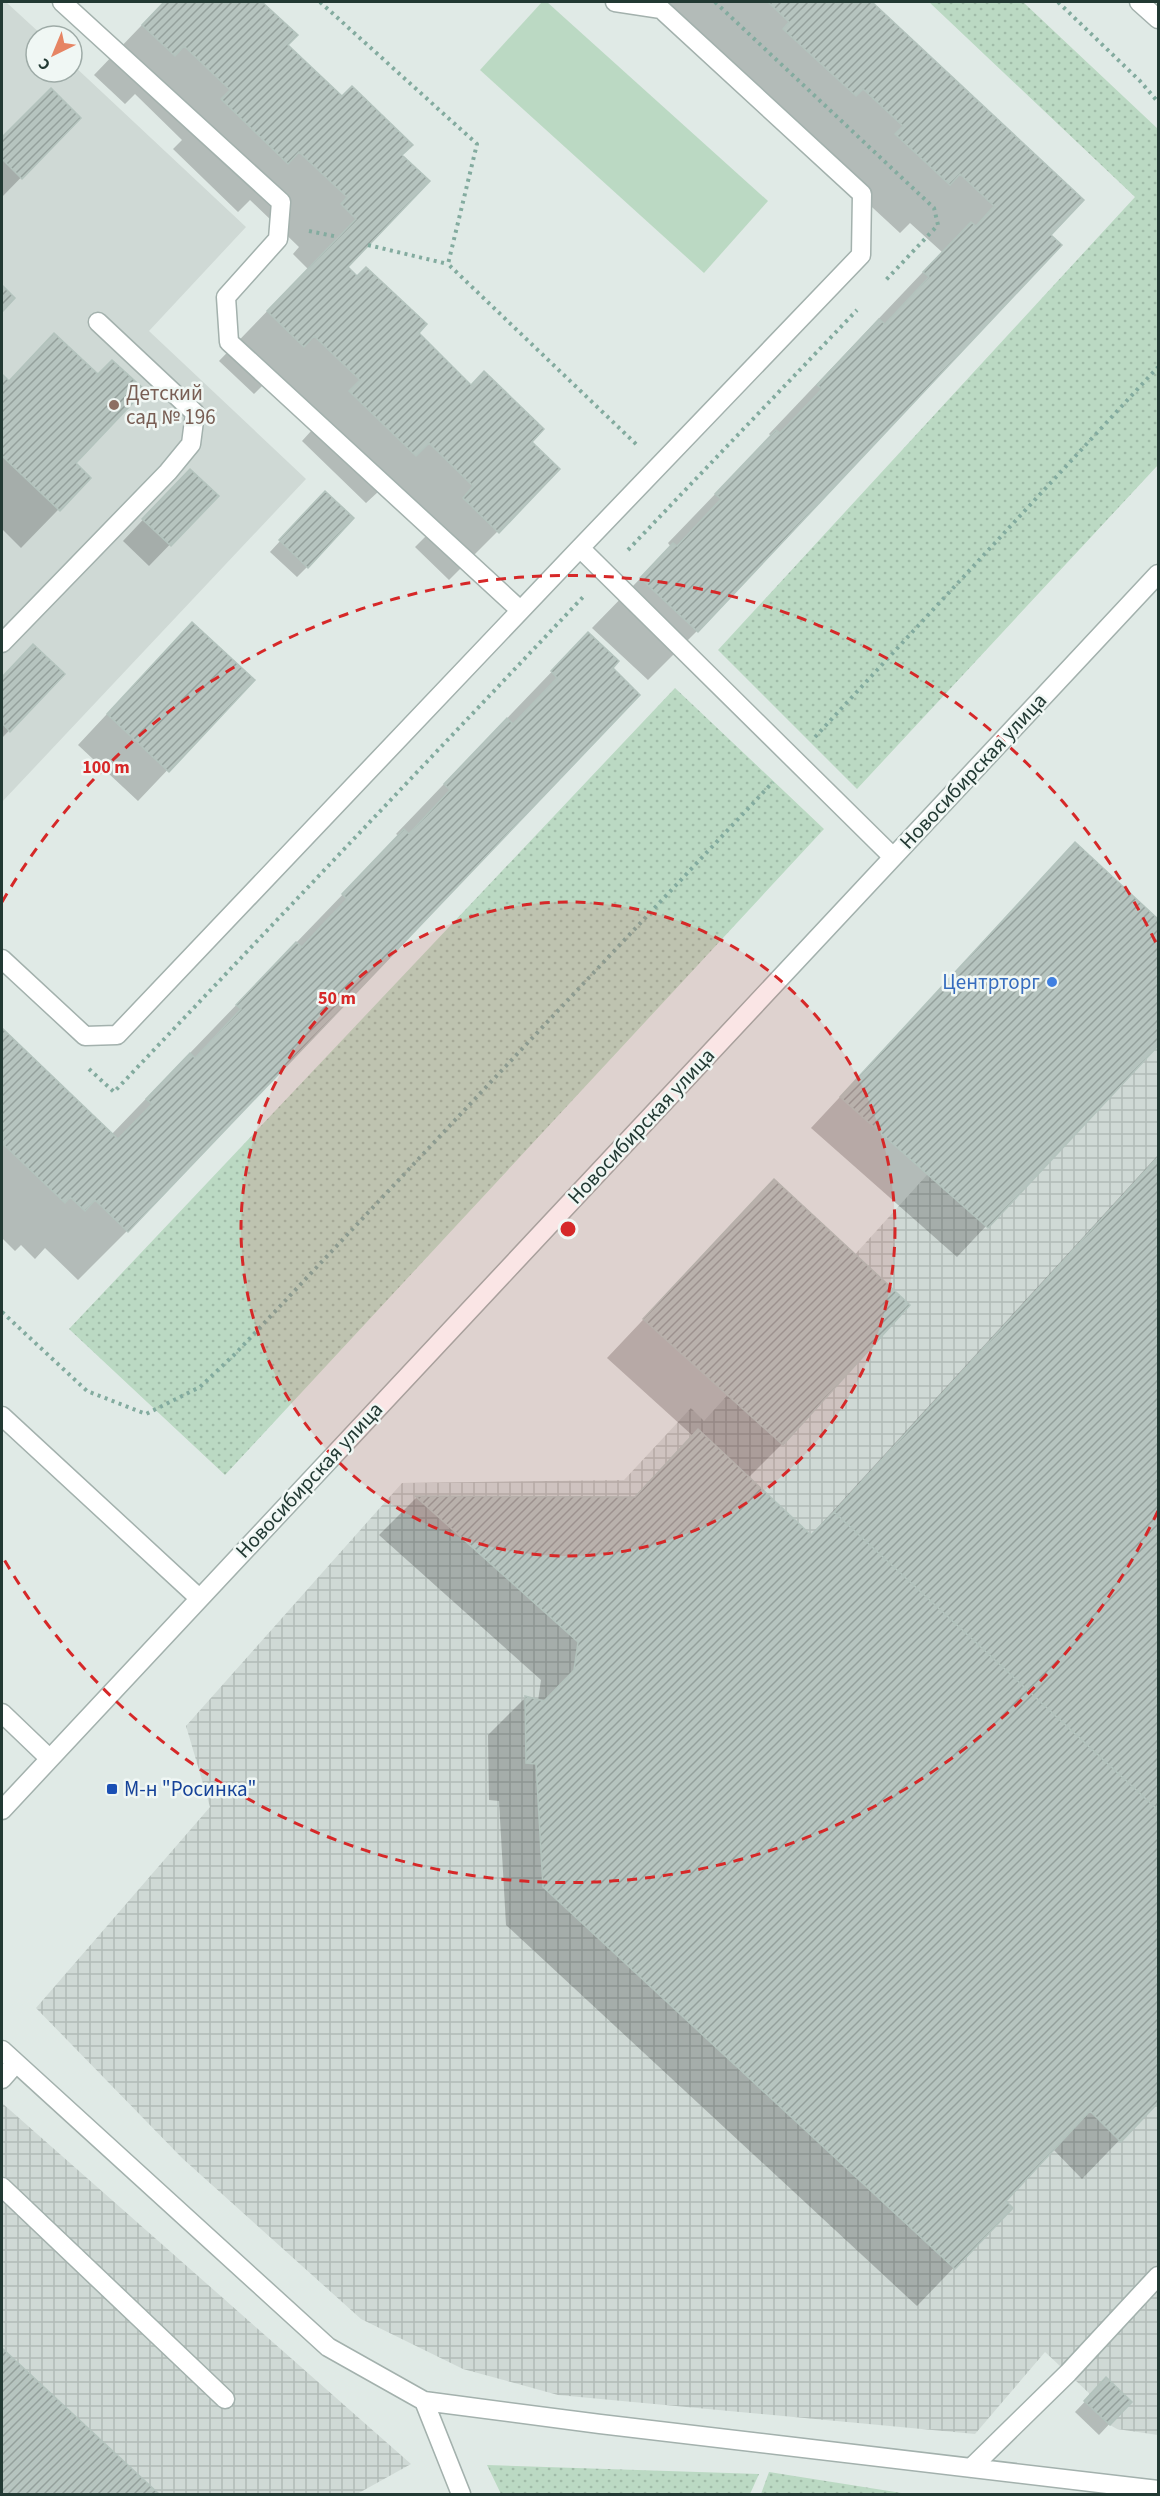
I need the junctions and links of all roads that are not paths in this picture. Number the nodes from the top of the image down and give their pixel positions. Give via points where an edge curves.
1 (62, 2) edge
2 (615, 2) edge
3 (1139, 2) edge
4 (1158, 20) edge
5 (98, 322) dead end
6 (580, 548) junction
7 (1158, 574) edge
8 (520, 610) junction
9 (2, 643) edge
10 (893, 857) junction
11 (2, 959) edge
12 (2, 1416) edge
13 (199, 1598) junction
14 (2, 1713) edge
15 (49, 1758) junction
16 (2, 1810) edge
17 (2, 2050) edge
18 (16, 2063) junction
19 (2, 2079) edge
20 (2, 2187) edge
21 (1158, 2276) edge
22 (225, 2399) dead end
23 (424, 2401) junction
24 (971, 2468) junction
25 (1158, 2490) edge
26 (461, 2494) edge

1 - 8 street via 281,202 278,239 226,297 229,342
2 - 6 street via 661,9 862,194 861,255
3 - 4 street
5 - 9 street via 195,413 191,444
6 - 8 street
6 - 10 street
7 - 10 street, Новосибирская улица
8 - 11 street via 117,1035 85,1036
10 - 13 street, Новосибирская улица
12 - 13 street
13 - 15 street, Новосибирская улица
14 - 15 street
15 - 16 street, Новосибирская улица
17 - 18 street
18 - 19 street
18 - 23 street via 328,2347
20 - 22 street
21 - 24 street via 1068,2373
23 - 24 street
23 - 26 street
24 - 25 street

